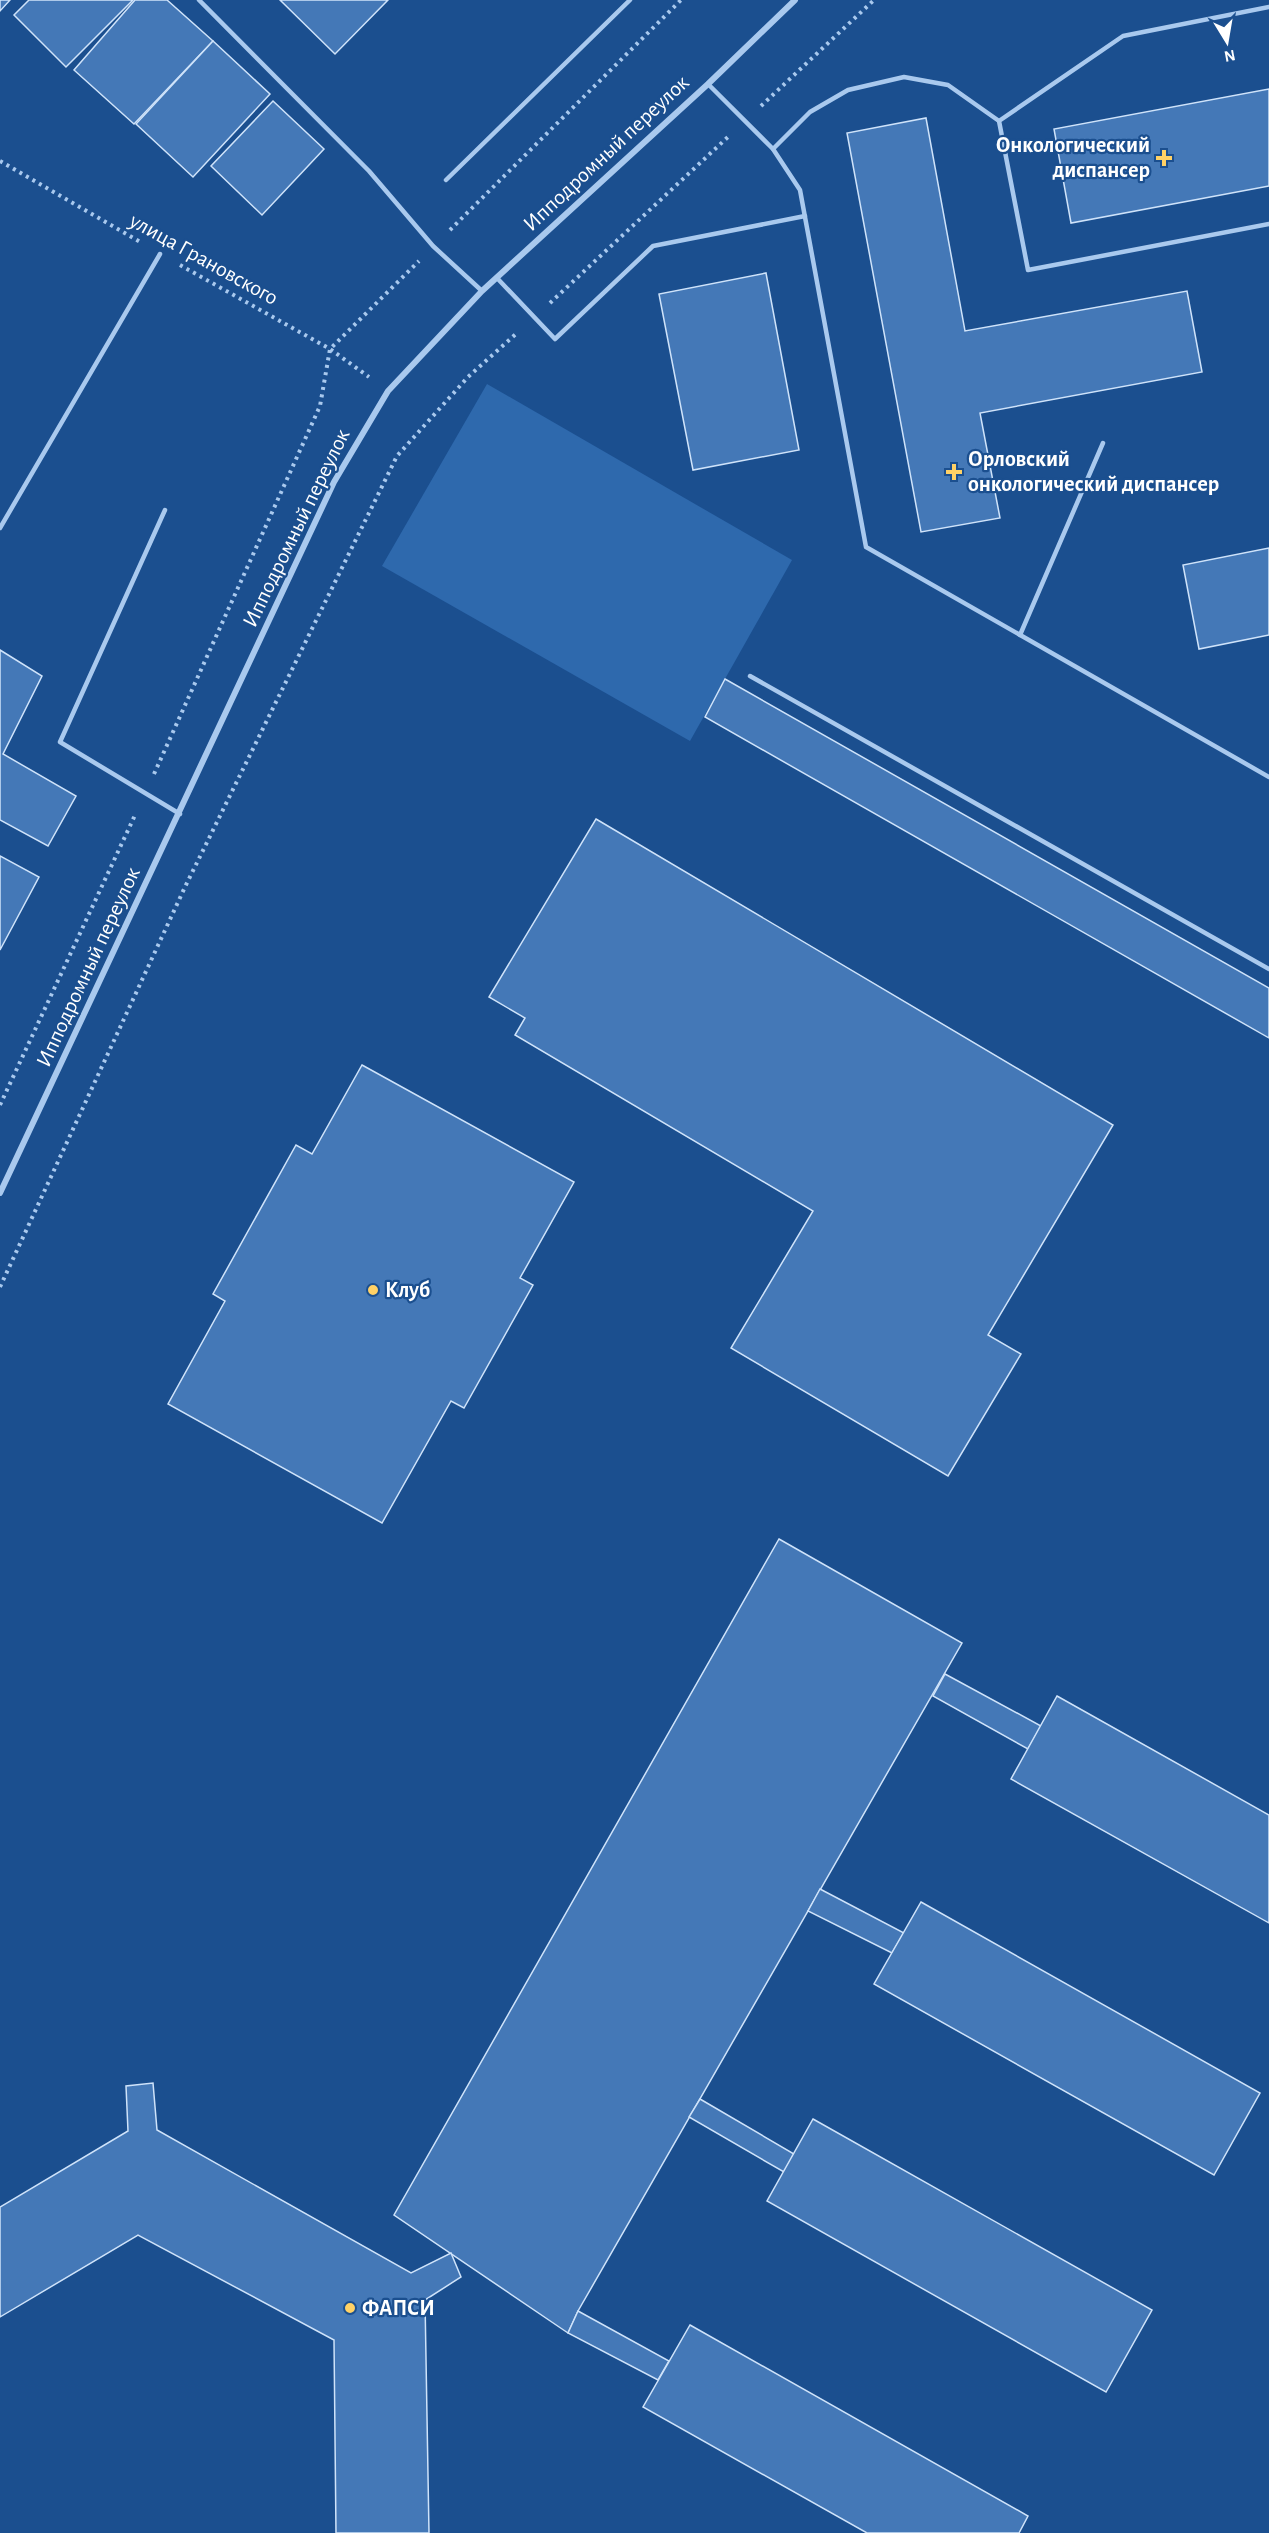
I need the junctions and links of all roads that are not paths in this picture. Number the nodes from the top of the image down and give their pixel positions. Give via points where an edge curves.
1 (199, 0) edge
2 (630, 0) edge
3 (795, 0) edge
4 (1269, 7) edge
5 (708, 84) junction
6 (999, 121) junction
7 (773, 149) junction
8 (446, 180) dead end
9 (805, 216) junction
10 (1269, 224) edge
11 (160, 254) road end
12 (496, 278) junction
13 (482, 291) junction
14 (1102, 443) dead end
15 (165, 510) dead end
16 (0, 528) edge
17 (1020, 635) junction
18 (750, 676) dead end
19 (1269, 777) edge
20 (180, 814) junction
21 (1269, 969) edge
22 (0, 1193) edge

1 - 13 lane via 369,171 433,246
2 - 8 lane
3 - 5 street, Ипподромный переулок
4 - 6 lane via 1123,36
5 - 7 lane
5 - 12 street, Ипподромный переулок
6 - 7 lane via 948,86 904,77 848,90 810,112
6 - 10 lane via 1028,270
7 - 9 lane via 800,190
9 - 12 lane via 653,246 555,339
9 - 17 lane via 866,547
11 - 16 lane
12 - 13 street, Ипподромный переулок
13 - 20 street, Ипподромный переулок via 388,391 334,482
14 - 17 lane
15 - 20 lane via 60,742
17 - 19 lane
18 - 21 lane
20 - 22 street, Ипподромный переулок

